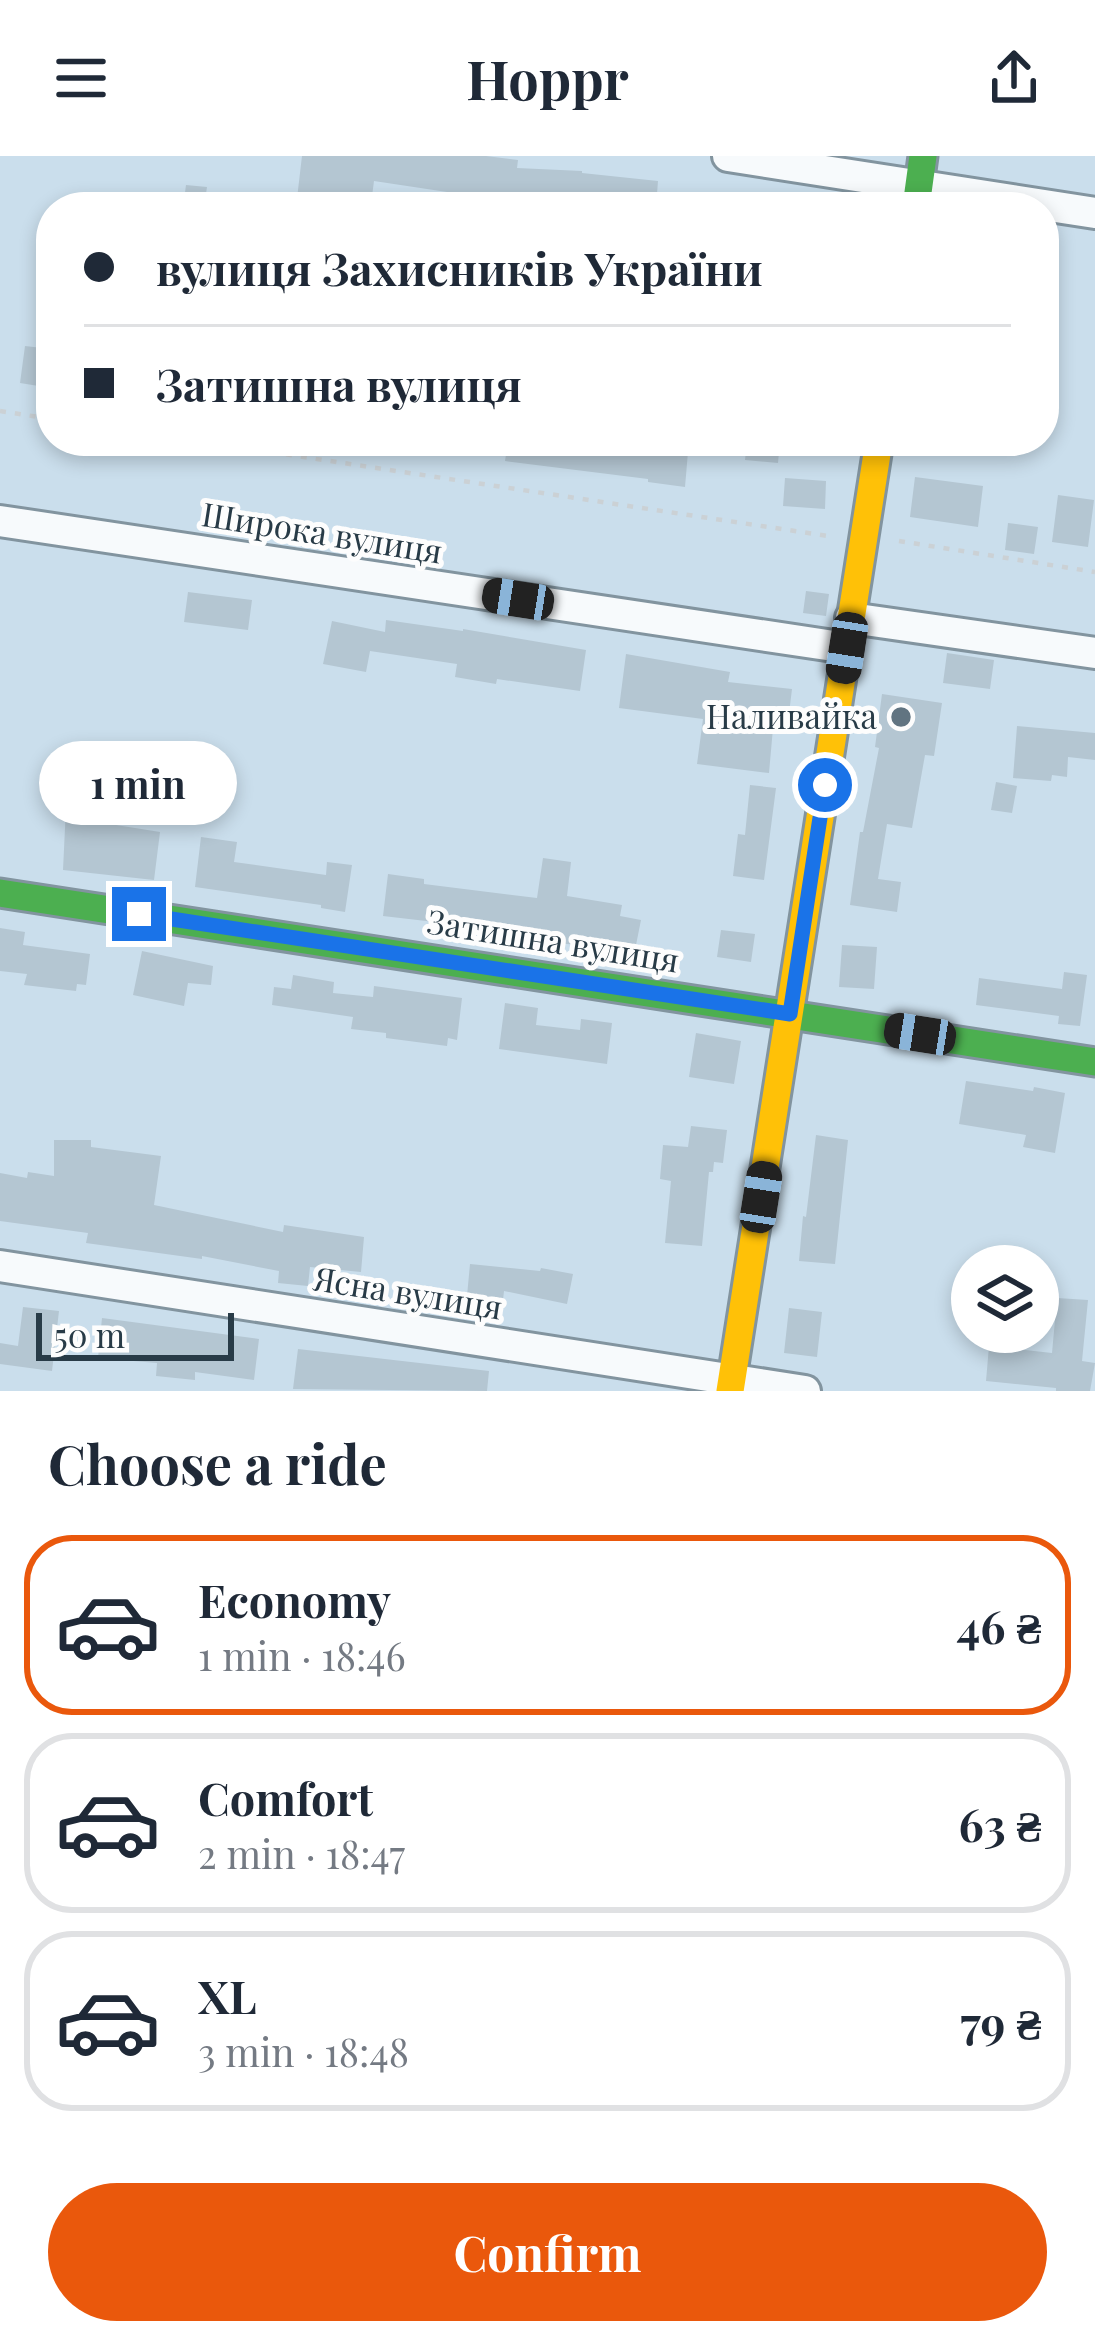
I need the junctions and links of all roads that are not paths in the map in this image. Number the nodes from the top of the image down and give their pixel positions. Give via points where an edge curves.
1 (728, 156) edge
2 (919, 183) edge
3 (972, 192) edge
4 (1059, 207) edge
5 (1095, 213) edge
6 (877, 456) edge
7 (0, 521) edge
8 (849, 633) junction
9 (1095, 652) edge
10 (0, 893) edge
11 (790, 1014) junction
12 (1095, 1061) edge
13 (0, 1266) edge
14 (731, 1385) edge
15 (805, 1391) edge

1 - 2 street
2 - 3 street
4 - 5 street
6 - 8 street
7 - 8 street, Широка вулиця
8 - 9 street, Широка вулиця
8 - 11 street
10 - 11 street, Затишна вулиця
11 - 12 street, Затишна вулиця
11 - 14 street
13 - 14 street, Ясна вулиця
14 - 15 street, Ясна вулиця

